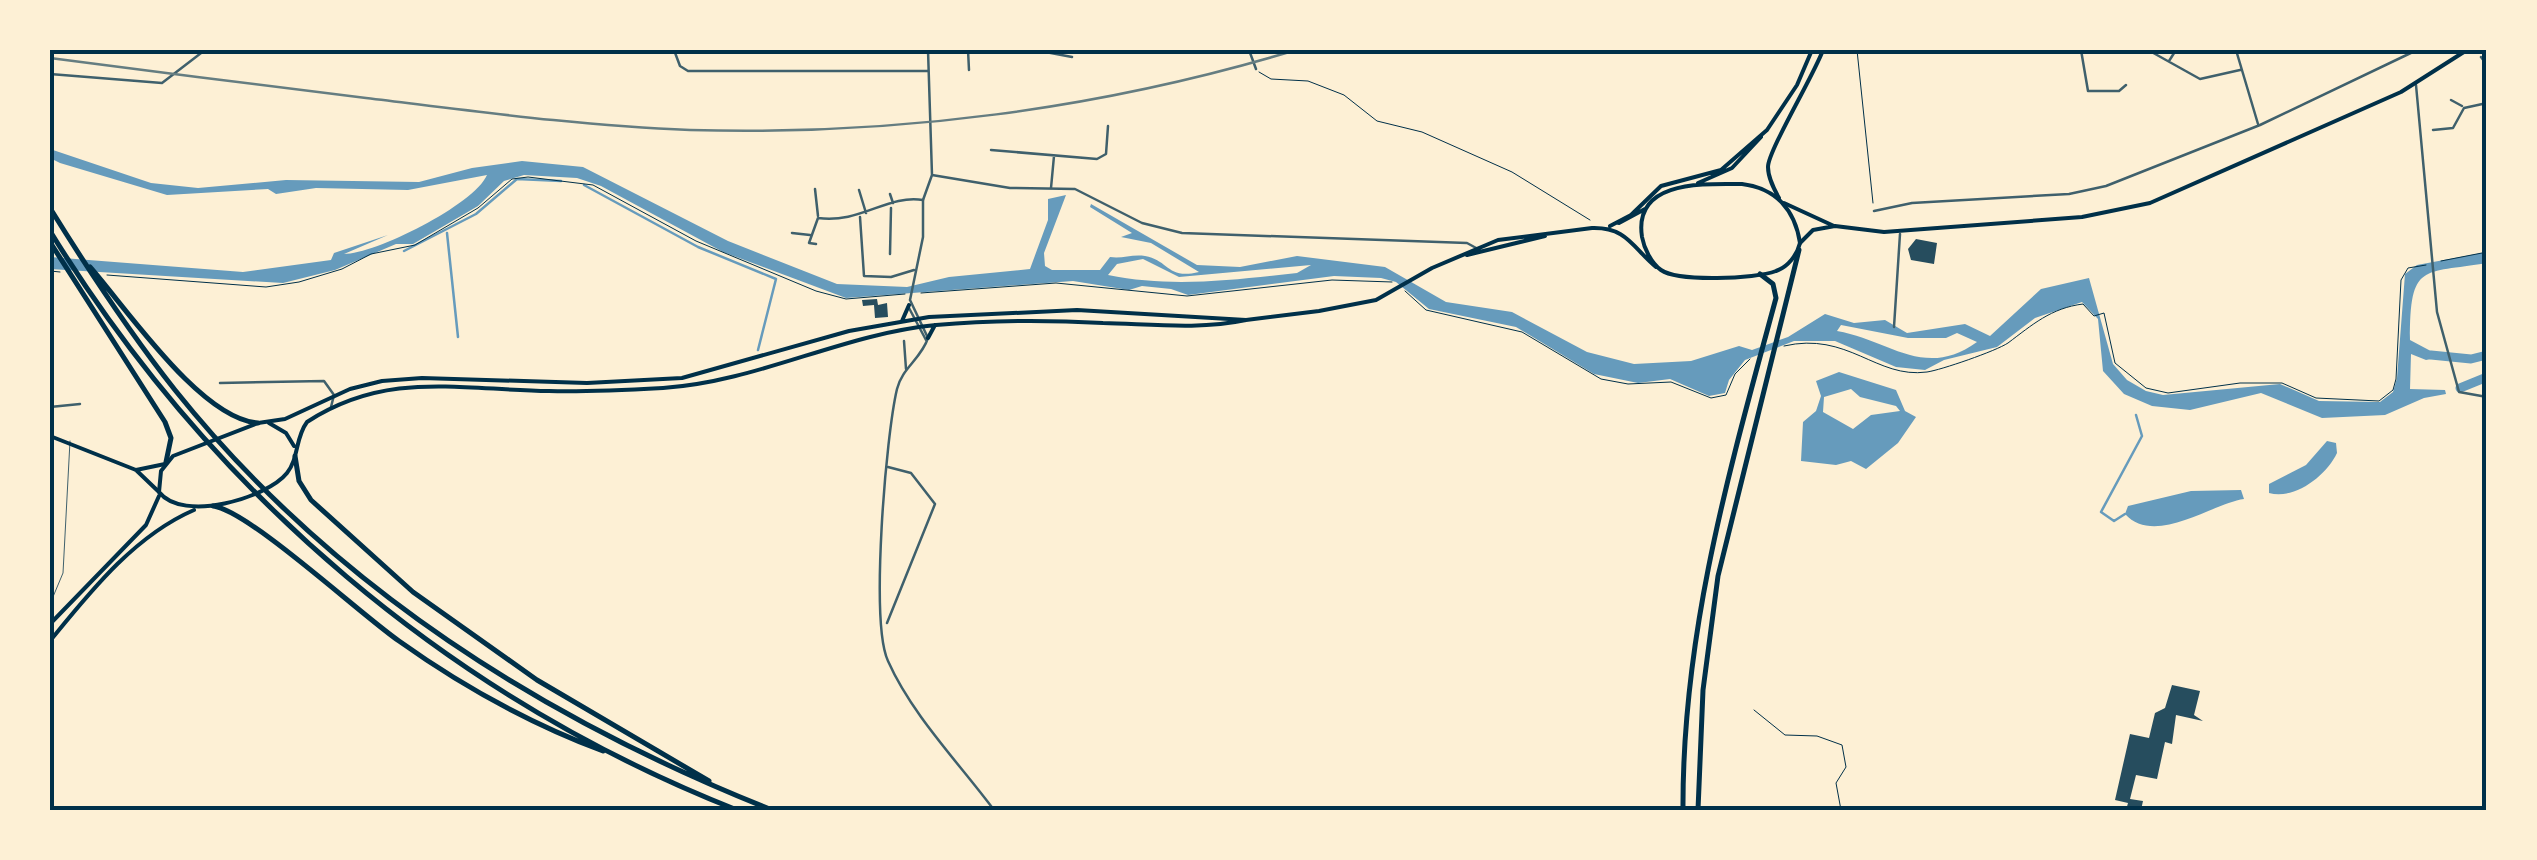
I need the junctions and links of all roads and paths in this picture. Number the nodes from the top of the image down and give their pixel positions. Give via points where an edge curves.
1 (205, 50) edge
2 (674, 50) edge
3 (928, 50) edge
4 (968, 50) edge
5 (1250, 50) edge
6 (1812, 50) edge
7 (1824, 50) edge
8 (1857, 50) edge
9 (2081, 50) edge
10 (2148, 50) edge
11 (2176, 50) edge
12 (2236, 50) edge
13 (2417, 50) edge
14 (2467, 50) edge
15 (1036, 51) edge
16 (1028, 55) dead end
17 (2481, 56) dead end
18 (1072, 58) dead end
19 (2168, 63) junction
20 (2487, 64) edge
21 (1256, 69) joint
22 (969, 70) dead end
23 (2240, 70) junction
24 (928, 71) junction
25 (50, 74) edge
26 (2416, 84) junction
27 (2126, 85) dead end
28 (2451, 100) dead end
29 (2487, 103) edge
30 (2464, 108) junction
31 (2258, 125) junction
32 (1108, 126) dead end
33 (1768, 130) junction
34 (2433, 130) dead end
35 (991, 150) dead end
36 (1055, 154) junction
37 (932, 175) junction
38 (1693, 185) junction
39 (815, 189) dead end
40 (859, 190) dead end
41 (1051, 190) junction
42 (890, 194) dead end
43 (1778, 198) junction
44 (923, 200) junction
45 (1652, 202) junction
46 (1784, 203) junction
47 (892, 205) junction
48 (50, 208) edge
49 (1874, 211) joint
50 (866, 214) junction
51 (860, 216) junction
52 (818, 218) junction
53 (1617, 223) junction
54 (1835, 226) junction
55 (1608, 227) junction
56 (1592, 228) junction
57 (1900, 230) junction
58 (50, 231) edge
59 (792, 233) dead end
60 (811, 236) junction
61 (50, 242) edge
62 (816, 244) dead end
63 (1799, 246) junction
64 (1480, 250) junction
65 (2487, 252) edge
66 (79, 254) junction
67 (890, 254) dead end
68 (1656, 266) junction
69 (916, 270) junction
70 (50, 271) edge
71 (75, 273) dead end
72 (1760, 274) junction
73 (108, 275) dead end
74 (896, 296) junction
75 (910, 300) junction
76 (919, 319) junction
77 (1246, 320) junction
78 (902, 321) junction
79 (935, 325) junction
80 (923, 326) junction
81 (1894, 327) dead end
82 (927, 340) junction
83 (904, 341) dead end
84 (1784, 346) dead end
85 (1755, 357) junction
86 (906, 369) junction
87 (220, 383) dead end
88 (334, 395) junction
89 (2487, 397) edge
90 (80, 404) dead end
91 (50, 407) edge
92 (331, 407) junction
93 (261, 423) junction
94 (50, 436) edge
95 (70, 442) junction
96 (295, 452) junction
97 (165, 463) junction
98 (888, 467) junction
99 (136, 470) junction
100 (159, 493) junction
101 (213, 506) junction
102 (198, 508) junction
103 (50, 604) edge
104 (887, 623) dead end
105 (50, 624) edge
106 (50, 642) edge
107 (1754, 710) dead end
108 (620, 757) junction
109 (724, 790) junction
110 (738, 810) edge
111 (772, 810) edge
112 (994, 810) edge
113 (1683, 810) edge
114 (1698, 810) edge
115 (1841, 810) edge

1 - 25 street via 158,83
2 - 24 street via 688,71
3 - 24 street
4 - 22 street
5 - 21 street
6 - 33 main road
7 - 43 main road via 1770,159
8 - 49 path
9 - 27 street via 2088,91
10 - 19 street
11 - 19 street
12 - 23 street
13 - 31 street
14 - 26 main road
15 - 16 street
15 - 18 street
17 - 20 street
19 - 23 street via 2205,80
21 - 56 path via 1271,79 1328,88 1377,121 1422,132 1512,172 1588,218
23 - 31 street
24 - 37 street
26 - 57 main road via 2150,202 2082,217
26 - 89 street via 2446,352 2459,392
28 - 30 street
29 - 30 street
30 - 34 street via 2456,126
31 - 49 street via 2106,186
32 - 36 street via 1101,158
33 - 38 main road via 1732,168
33 - 53 main road via 1721,170 1668,183
35 - 36 street
36 - 41 street
37 - 41 street
37 - 44 street
38 - 43 main road via 1750,185
38 - 45 main road via 1671,188
39 - 52 street
40 - 50 street
41 - 64 street via 1075,189 1167,232 1467,242
42 - 47 street
43 - 46 main road
44 - 47 street
44 - 69 street
45 - 53 main road
45 - 68 main road via 1642,233
46 - 54 main road
46 - 63 main road
47 - 50 street
47 - 67 street
48 - 66 highway
50 - 51 street
51 - 52 street
51 - 69 street via 864,276
52 - 60 street
53 - 55 main road
54 - 57 main road
54 - 63 main road via 1813,230
55 - 56 main road
55 - 68 main road via 1626,234
56 - 64 main road via 1498,240
57 - 81 street
58 - 108 highway via 110,322 256,497 427,640
59 - 60 street
60 - 62 street
61 - 97 highway via 169,431
63 - 72 main road via 1786,266
63 - 114 highway via 1711,620
64 - 77 main road via 1362,304
65 - 84 path via 2417,264 2404,274 2396,379 2380,401 2316,398 2282,383 2168,394 2146,388 2115,363 2104,313 2094,316 2077,304 2035,320 1998,348 1925,372 1895,369 1814,340
66 - 93 highway via 216,403 240,420
66 - 109 highway via 212,432 320,542 444,640 569,716
68 - 72 main road via 1687,278
69 - 75 street
70 - 71 path
72 - 85 highway via 1776,296
73 - 74 path via 266,286 300,282 423,241 519,177 583,182 816,291 846,299
74 - 75 path
74 - 85 path via 1056,283 1186,296 1381,280 1404,288 1426,310 1522,332 1586,373 1613,382 1671,382 1718,398
75 - 76 street
75 - 78 main road
76 - 77 main road via 1077,310
76 - 78 main road
76 - 80 street
77 - 79 main road
78 - 88 main road via 682,378 412,378
79 - 80 main road
79 - 82 main road
80 - 82 street
80 - 92 main road via 668,388 400,386
82 - 86 street
83 - 86 street
85 - 113 highway via 1705,571 1687,707
86 - 98 street via 897,388
87 - 88 street via 319,380
88 - 92 street
88 - 93 main road
90 - 91 street
92 - 96 main road via 307,422
93 - 96 main road via 282,429
93 - 97 main road
94 - 95 main road
95 - 99 main road
95 - 103 lane via 62,573
96 - 101 main road via 281,479
96 - 109 highway via 298,481 311,500 426,602 537,680
97 - 99 main road
97 - 100 main road
98 - 104 street via 911,474 935,504
98 - 112 street via 878,602 886,658
99 - 100 main road
100 - 102 main road via 175,506
100 - 105 main road via 146,526
101 - 102 main road
101 - 108 highway via 241,514 451,676 510,710
102 - 106 main road via 135,548
107 - 115 path via 1785,735 1842,745 1846,767 1836,783
108 - 110 highway
109 - 111 highway

